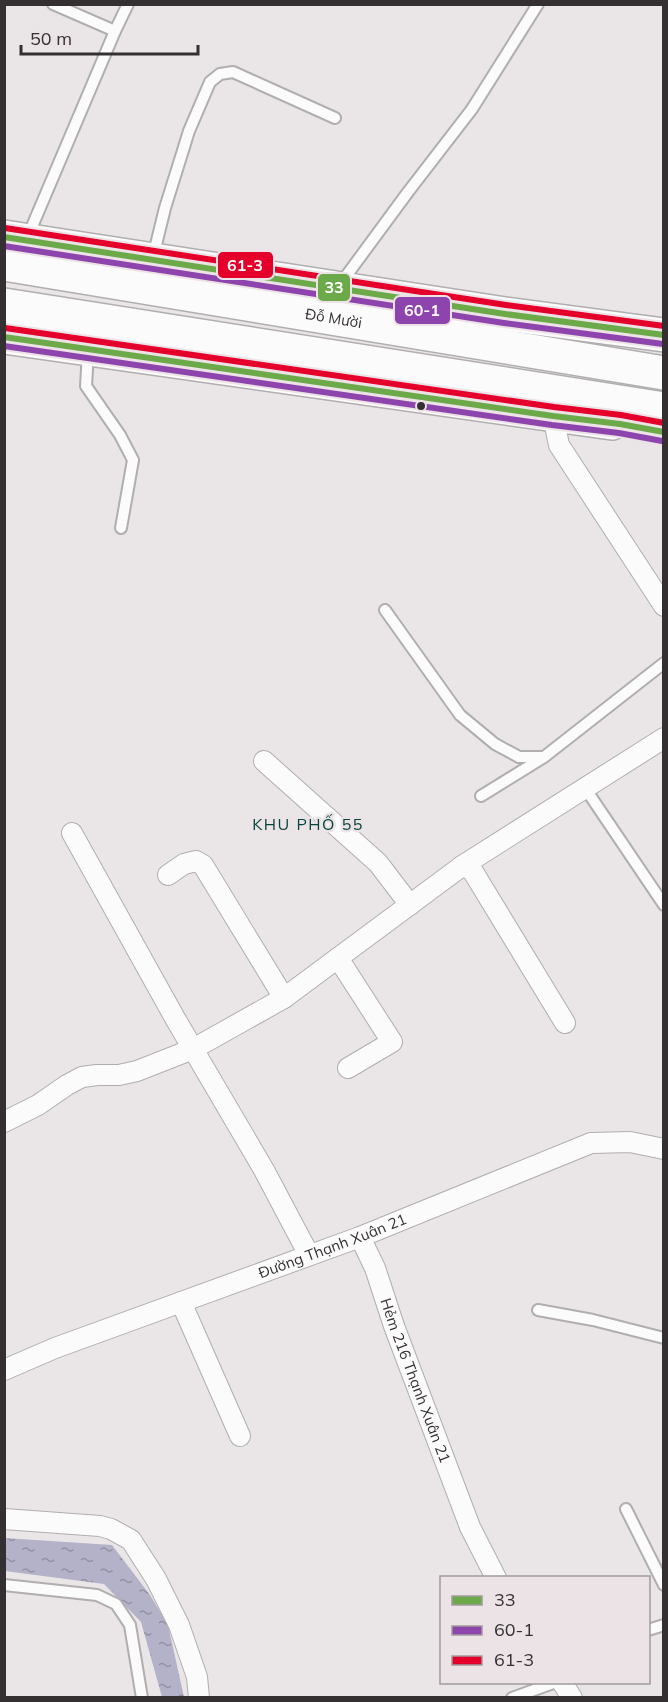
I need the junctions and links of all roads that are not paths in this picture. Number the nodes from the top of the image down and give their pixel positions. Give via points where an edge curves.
1 (53, 4) edge
2 (128, 4) edge
3 (538, 4) edge
4 (115, 31) junction
5 (335, 118) dead end
6 (15, 239) edge
7 (4, 264) edge
8 (149, 274) junction
9 (336, 303) junction
10 (4, 305) edge
11 (663, 335) edge
12 (4, 337) edge
13 (88, 349) junction
14 (663, 373) edge
15 (553, 404) junction
16 (663, 409) edge
17 (663, 432) edge
18 (121, 528) dead end
19 (663, 606) edge
20 (385, 610) dead end
21 (663, 663) edge
22 (663, 738) edge
23 (544, 757) junction
24 (264, 761) dead end
25 (585, 788) junction
26 (481, 796) dead end
27 (72, 833) dead end
28 (462, 866) junction
29 (168, 875) dead end
30 (410, 904) junction
31 (663, 904) edge
32 (338, 958) junction
33 (284, 998) junction
34 (564, 1023) dead end
35 (193, 1049) junction
36 (348, 1068) dead end
37 (4, 1122) edge
38 (663, 1149) edge
39 (360, 1237) junction
40 (309, 1256) junction
41 (181, 1302) junction
42 (538, 1310) dead end
43 (663, 1338) edge
44 (4, 1370) edge
45 (240, 1436) dead end
46 (626, 1509) dead end
47 (4, 1519) edge
48 (495, 1576) edge
49 (4, 1585) edge
50 (663, 1585) edge
51 (553, 1684) edge
52 (563, 1684) edge
53 (142, 1698) edge
54 (199, 1698) edge
55 (512, 1698) edge
56 (572, 1698) edge

1 - 4 lane
2 - 4 lane
3 - 9 lane via 472,109 408,192
4 - 6 lane
5 - 8 lane via 232,72 220,74 210,82 189,131
6 - 8 highway, Đỗ Mười
7 - 8 highway, Đỗ Mười
8 - 9 highway, Đỗ Mười
9 - 11 highway, Đỗ Mười via 505,314
9 - 14 highway, Đỗ Mười
10 - 15 highway
12 - 13 highway
13 - 15 highway
13 - 18 lane via 86,386 133,460
15 - 16 highway
15 - 17 highway
15 - 19 street via 559,445
20 - 23 lane via 460,715 495,744 519,757
21 - 23 lane
22 - 25 street
23 - 26 lane
24 - 30 street via 378,862
25 - 28 street
25 - 31 lane
27 - 35 street
28 - 30 street
28 - 34 street via 472,870
29 - 33 street via 184,864 196,861 203,865
30 - 32 street
32 - 33 street
32 - 36 street via 392,1042
33 - 35 street
35 - 37 street via 137,1071 82,1077
35 - 40 street
38 - 39 street, Đường Thạnh Xuân 21 via 630,1142 591,1143
39 - 40 street, Đường Thạnh Xuân 21
39 - 48 street, Hẻm 216 Thạnh Xuân 21 via 375,1268 470,1527
40 - 41 street, Đường Thạnh Xuân 21
41 - 44 street, Đường Thạnh Xuân 21
41 - 45 street
42 - 43 lane
46 - 50 lane
47 - 54 street via 99,1526 131,1540 179,1625 197,1677
49 - 53 lane via 97,1595 116,1604 130,1624
51 - 55 lane
52 - 56 street

